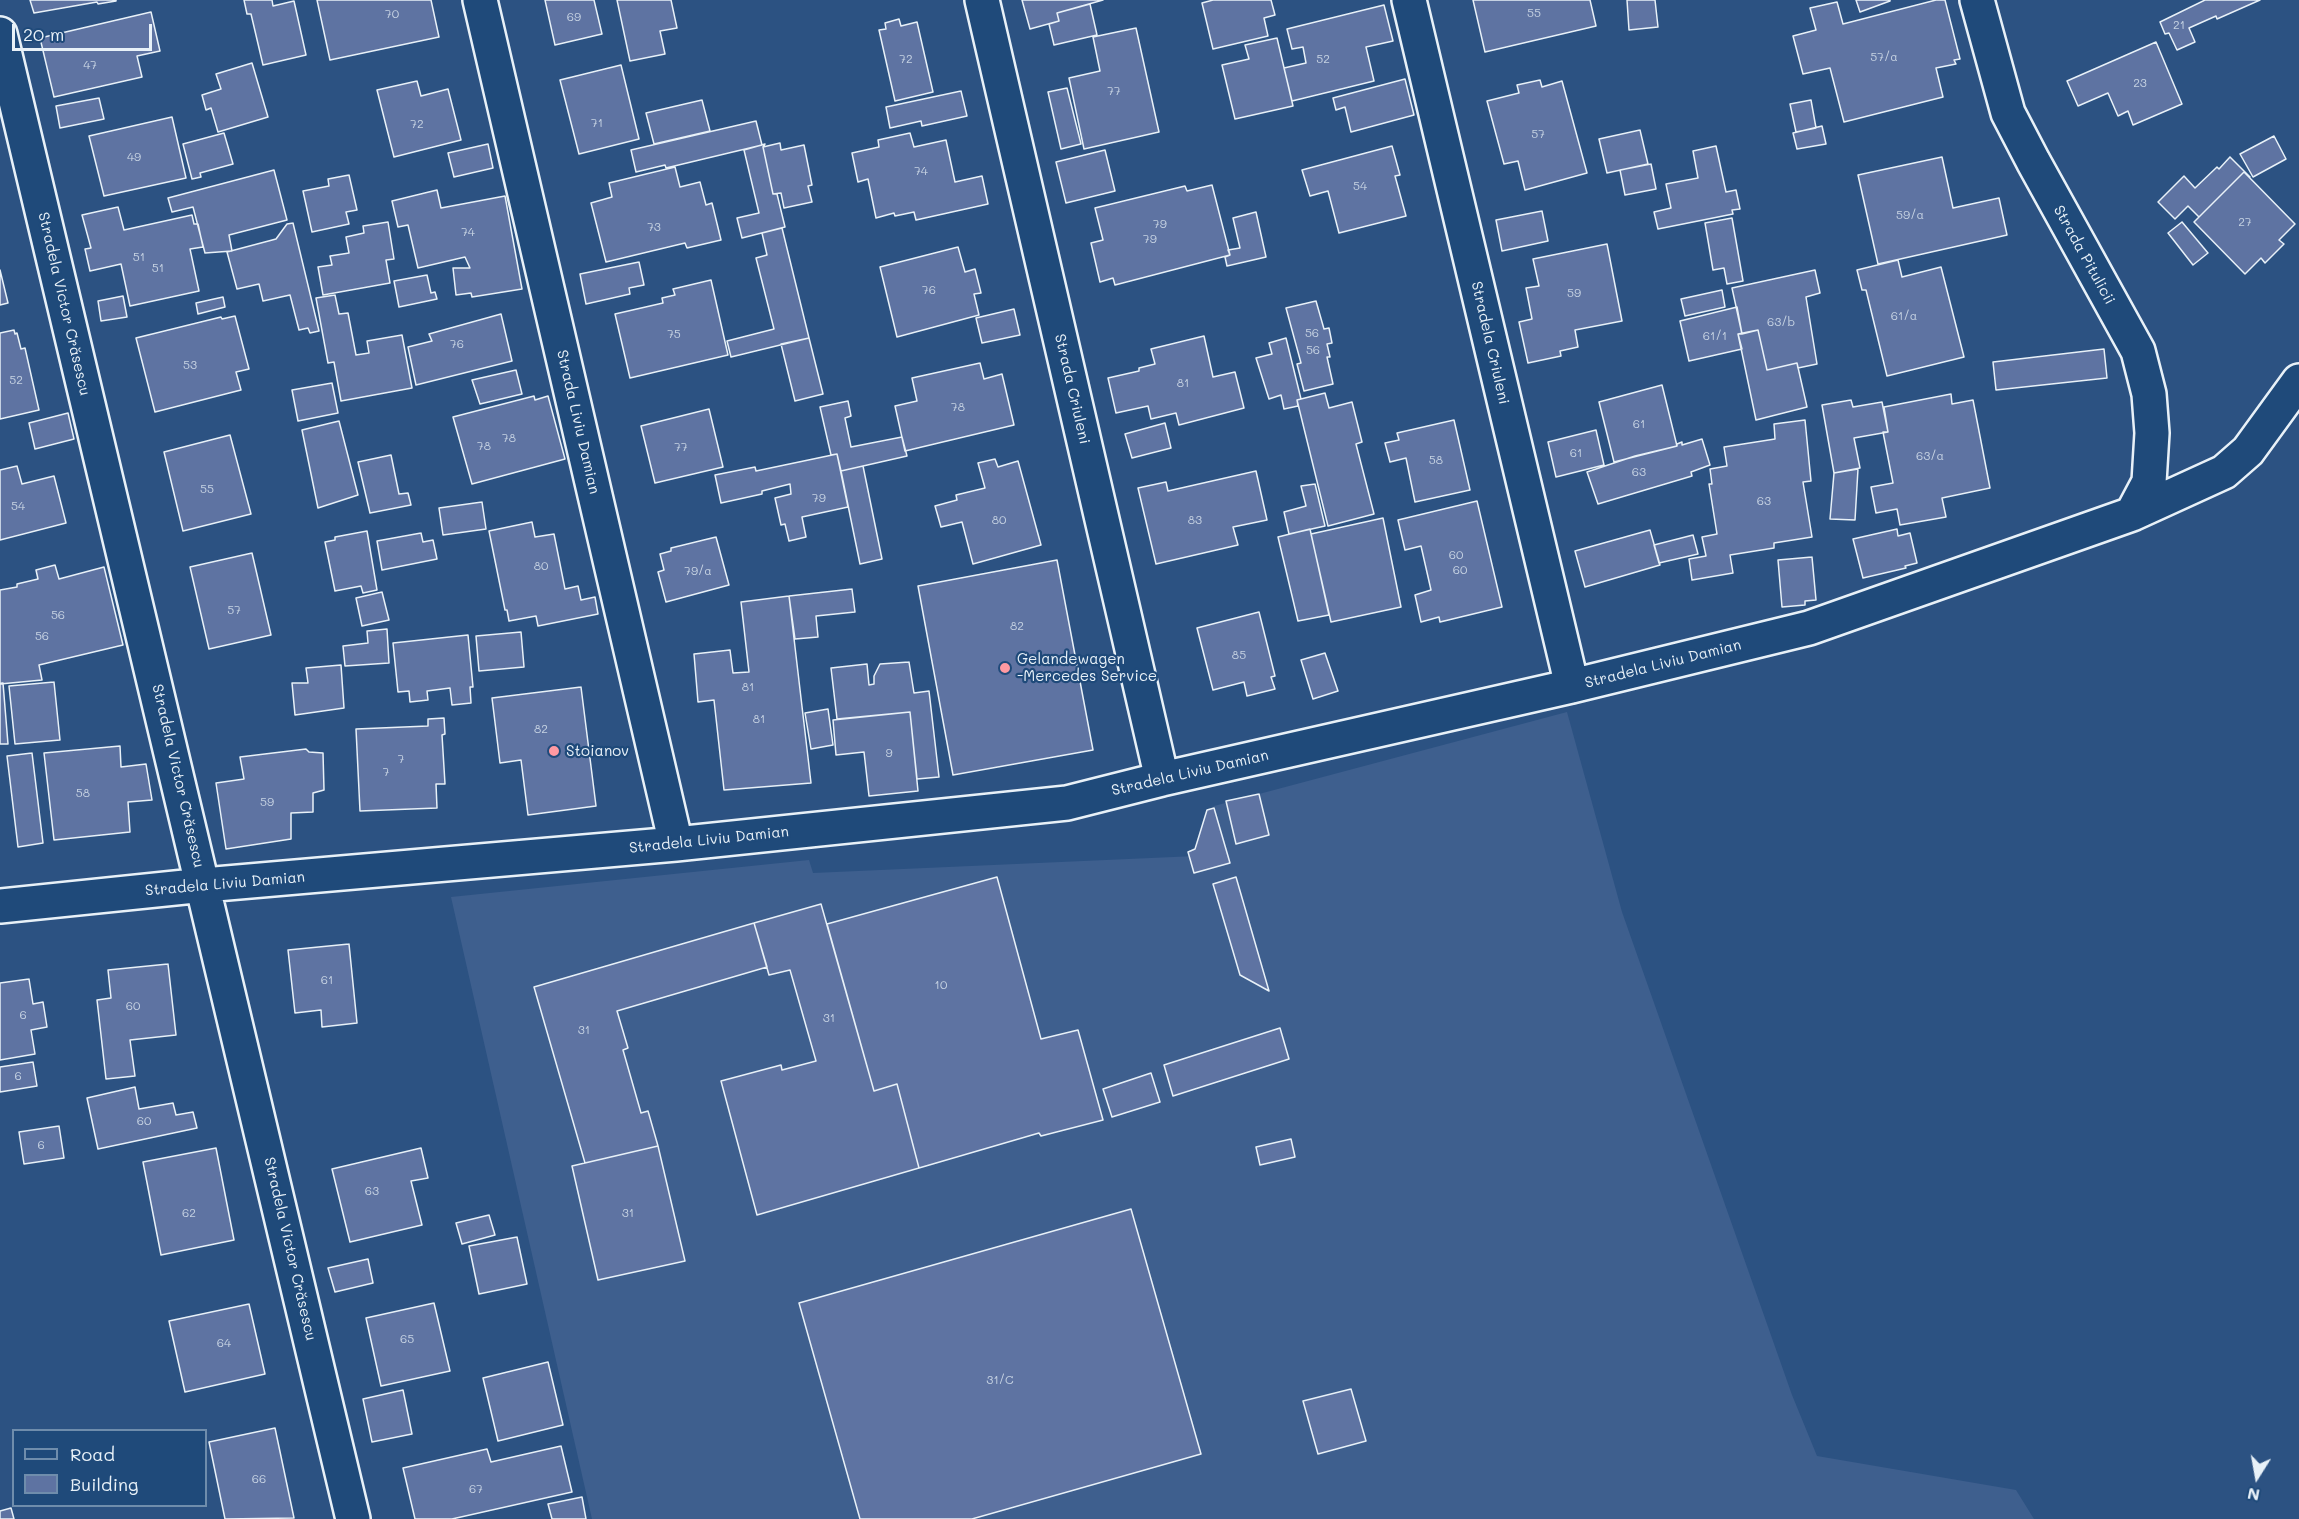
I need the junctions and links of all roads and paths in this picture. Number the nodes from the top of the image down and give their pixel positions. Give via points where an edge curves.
1 (480, 0) edge
2 (982, 0) edge
3 (1409, 0) edge
4 (1977, 0) edge
5 (0, 34) edge
6 (2299, 381) edge
7 (2132, 514) junction
8 (1572, 687) junction
9 (1162, 779) junction
10 (676, 844) junction
11 (204, 885) junction
12 (0, 906) edge
13 (353, 1519) edge

1 - 10 street, Strada Liviu Damian
2 - 9 street, Strada Criuleni
3 - 8 street, Stradela Criuleni
4 - 7 street, Strada Pitulicii via 2008,113 2138,351 2149,394 2152,433 2148,482
5 - 11 street, Stradela Victor Crăsescu
6 - 7 street, Stradela Liviu Damian via 2248,451 2224,472
7 - 8 street, Stradela Liviu Damian via 1809,628
8 - 9 street, Stradela Liviu Damian
9 - 10 street, Stradela Liviu Damian via 1067,803
10 - 11 street, Stradela Liviu Damian
11 - 12 street, Stradela Liviu Damian
11 - 13 street, Stradela Victor Crăsescu

